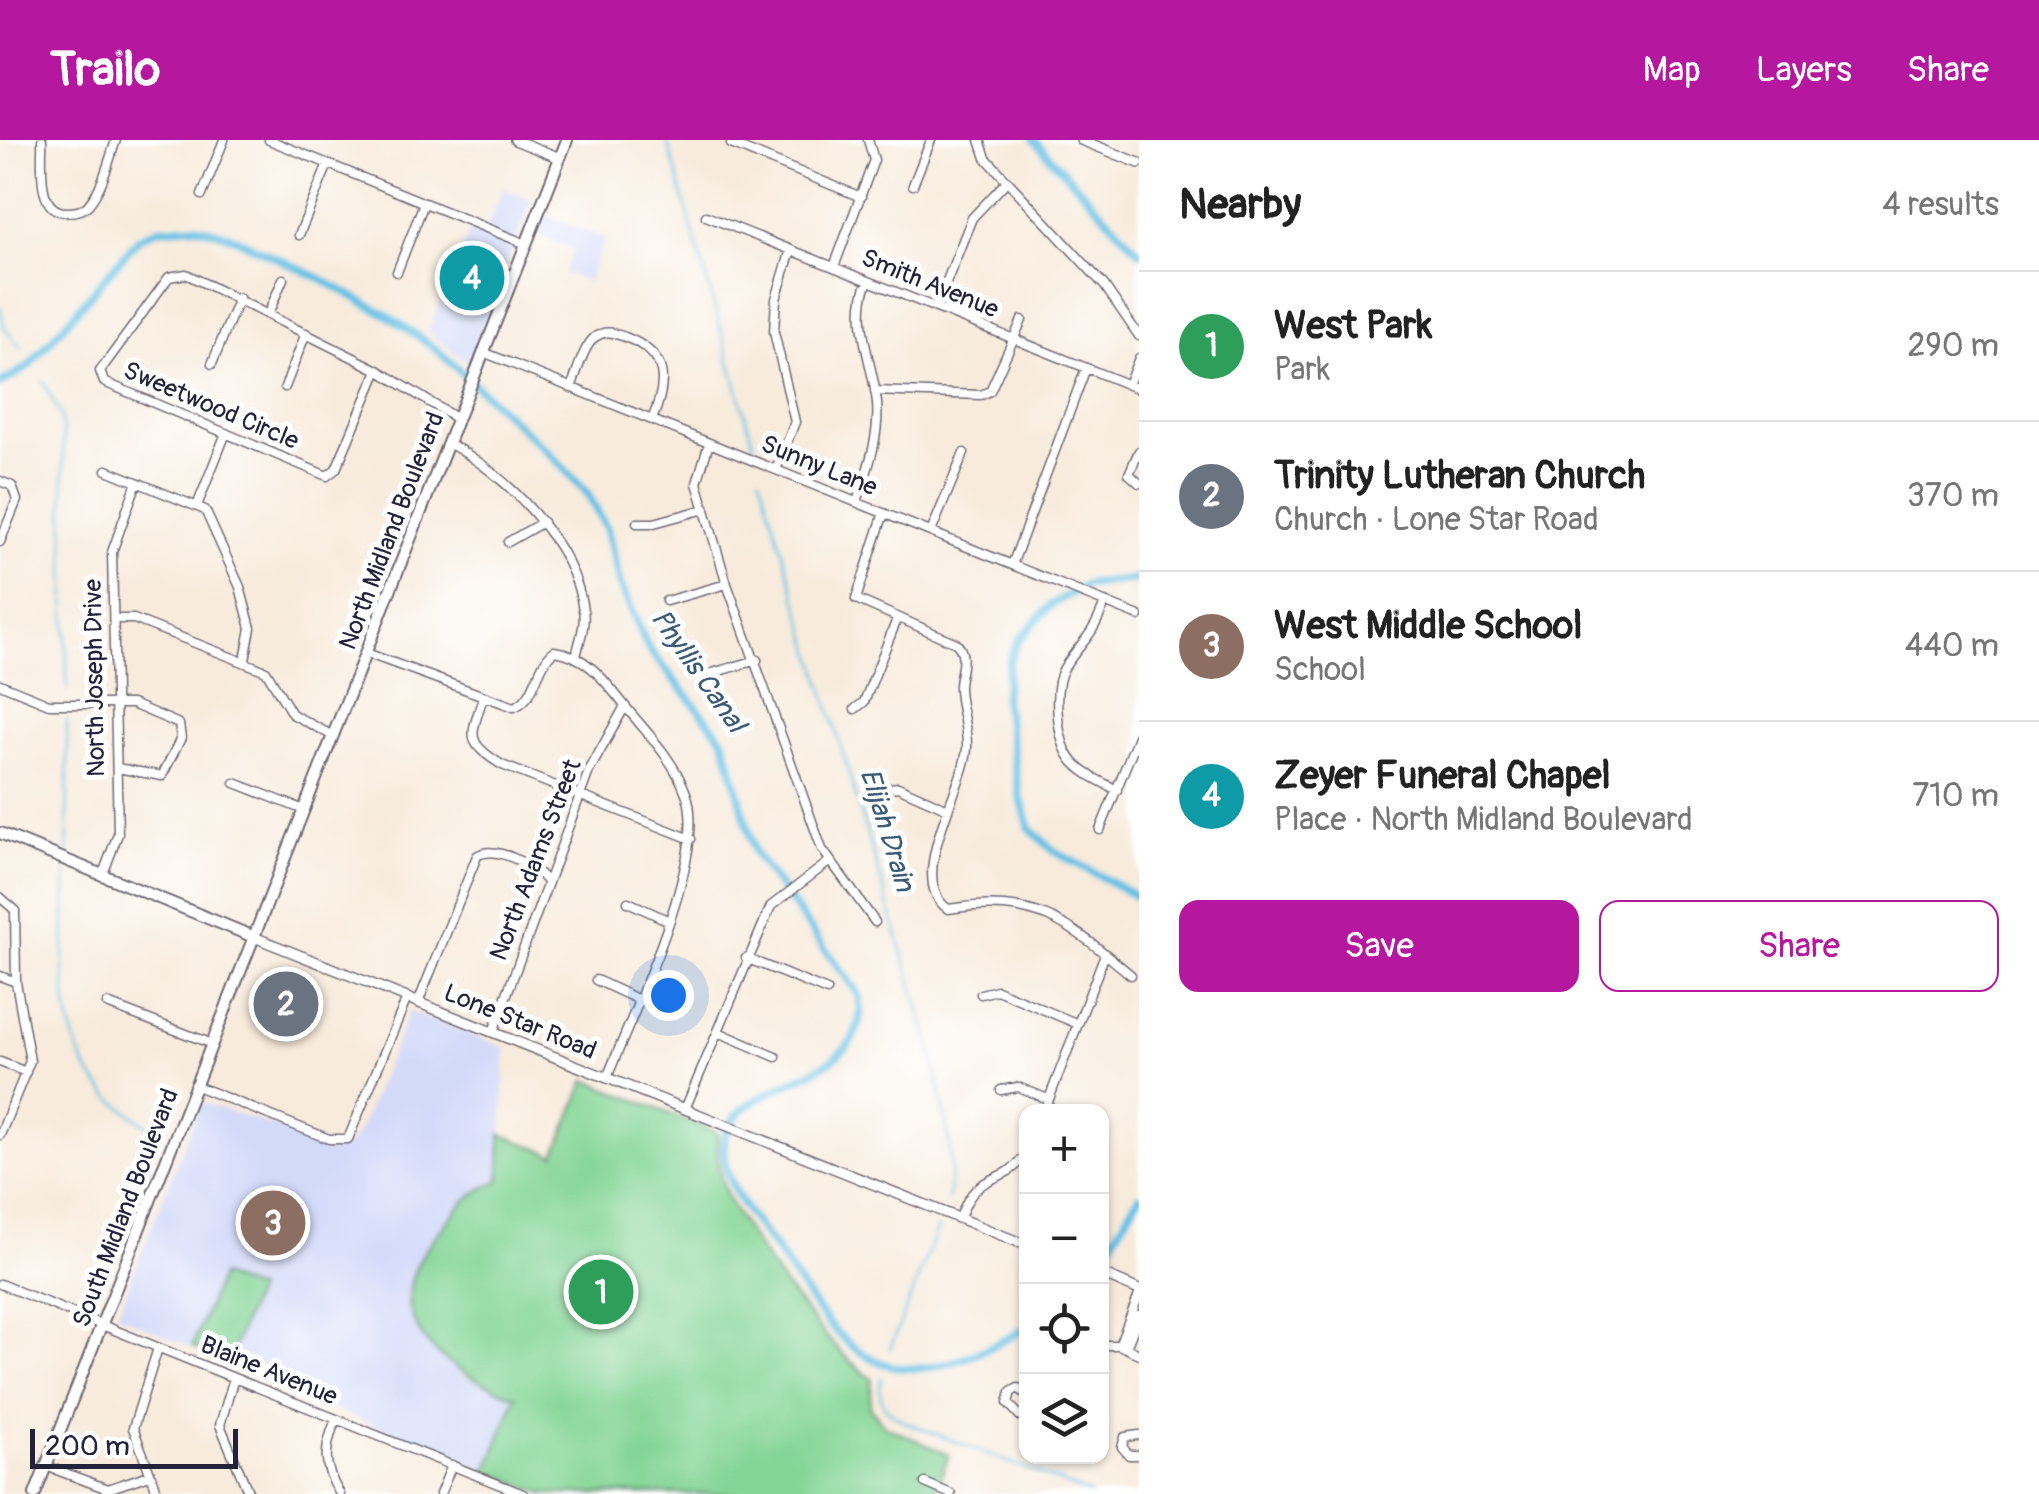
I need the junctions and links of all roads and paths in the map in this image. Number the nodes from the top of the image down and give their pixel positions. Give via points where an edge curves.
1 (42, 140) edge
2 (116, 140) edge
3 (224, 140) edge
4 (269, 140) edge
5 (516, 140) edge
6 (567, 140) edge
7 (868, 140) edge
8 (931, 140) edge
9 (980, 140) edge
10 (1081, 140) edge
11 (731, 144) dead end
12 (746, 145) edge
13 (560, 158) junction
14 (1139, 163) edge
15 (328, 164) junction
16 (1007, 181) junction
17 (913, 186) dead end
18 (202, 195) dead end
19 (860, 196) junction
20 (424, 203) junction
21 (706, 216) dead end
22 (299, 236) dead end
23 (526, 244) junction
24 (790, 250) junction
25 (834, 267) junction
26 (397, 272) dead end
27 (283, 278) dead end
28 (868, 281) junction
29 (239, 298) junction
30 (936, 308) junction
31 (268, 312) junction
32 (1022, 320) dead end
33 (306, 333) junction
34 (1139, 336) edge
35 (1013, 339) junction
36 (483, 352) junction
37 (1139, 358) edge
38 (212, 364) dead end
39 (1086, 368) junction
40 (378, 370) junction
41 (1128, 385) junction
42 (285, 387) dead end
43 (571, 388) junction
44 (1139, 389) edge
45 (875, 391) junction
46 (458, 419) junction
47 (652, 420) junction
48 (226, 433) junction
49 (448, 443) junction
50 (709, 443) junction
51 (1139, 450) edge
52 (964, 452) dead end
53 (107, 470) dead end
54 (776, 470) junction
55 (0, 481) edge
56 (136, 482) junction
57 (1139, 483) edge
58 (857, 502) junction
59 (197, 506) junction
60 (705, 508) junction
61 (884, 513) junction
62 (543, 522) junction
63 (637, 523) dead end
64 (930, 532) junction
65 (0, 542) edge
66 (508, 542) dead end
67 (1012, 565) junction
68 (727, 584) junction
69 (666, 601) dead end
70 (1105, 602) junction
71 (1139, 616) edge
72 (114, 619) junction
73 (897, 619) junction
74 (366, 652) junction
75 (576, 657) junction
76 (245, 660) junction
77 (757, 660) junction
78 (702, 676) dead end
79 (0, 684) edge
80 (483, 697) junction
81 (116, 703) junction
82 (625, 706) junction
83 (855, 709) dead end
84 (1139, 734) edge
85 (333, 736) junction
86 (118, 768) junction
87 (235, 783) dead end
88 (883, 789) dead end
89 (1117, 790) junction
90 (579, 796) junction
91 (948, 809) junction
92 (304, 810) junction
93 (1100, 830) dead end
94 (0, 833) edge
95 (692, 838) junction
96 (830, 861) junction
97 (103, 874) junction
98 (546, 880) junction
99 (0, 897) edge
100 (628, 902) dead end
101 (667, 920) junction
102 (875, 922) dead end
103 (254, 938) junction
104 (1106, 954) junction
105 (746, 958) junction
106 (1131, 975) dead end
107 (0, 976) edge
108 (596, 980) dead end
109 (16, 982) junction
110 (827, 991) dead end
111 (981, 994) dead end
112 (406, 998) junction
113 (638, 998) junction
114 (418, 1002) junction
115 (107, 1004) dead end
116 (1078, 1024) junction
117 (493, 1032) junction
118 (718, 1032) junction
119 (210, 1043) junction
120 (776, 1057) dead end
121 (0, 1062) edge
122 (26, 1072) junction
123 (607, 1078) junction
124 (194, 1085) junction
125 (1001, 1090) dead end
126 (1048, 1099) junction
127 (1046, 1104) edge
128 (685, 1109) junction
129 (0, 1135) edge
130 (1019, 1161) edge
131 (960, 1218) junction
132 (1019, 1241) edge
133 (1109, 1277) edge
134 (0, 1284) edge
135 (1139, 1292) edge
136 (1139, 1315) edge
137 (102, 1325) junction
138 (1109, 1346) edge
139 (1122, 1347) junction
140 (158, 1348) junction
141 (1139, 1354) edge
142 (234, 1378) junction
143 (1019, 1392) edge
144 (1019, 1415) edge
145 (336, 1419) junction
146 (1139, 1435) edge
147 (1139, 1455) edge
148 (46, 1466) junction
149 (452, 1466) junction
150 (149, 1475) junction
151 (925, 1483) dead end
152 (35, 1494) edge
153 (158, 1494) edge
154 (249, 1494) edge
155 (340, 1494) edge
156 (440, 1494) edge
157 (523, 1494) edge
158 (951, 1494) edge

1 - 2 street via 43,187 50,206 61,213 88,204
3 - 18 street
4 - 15 street
5 - 13 street
6 - 13 main road, North Midland Boulevard
7 - 19 street via 874,160
8 - 17 street
9 - 16 street via 981,152
10 - 14 street
11 - 12 street
12 - 19 street
13 - 23 main road, North Midland Boulevard
15 - 20 street
15 - 22 street
16 - 30 street via 972,218
16 - 34 street via 1104,285
19 - 25 street
20 - 23 street
20 - 26 street
21 - 24 street, Smith Avenue
23 - 36 main road, North Midland Boulevard
24 - 25 street, Smith Avenue
24 - 54 street via 774,332 795,422
25 - 28 street, Smith Avenue
27 - 31 street
28 - 30 street, Smith Avenue
28 - 45 street via 861,313
29 - 31 street, Sweetwood Circle
29 - 38 street, Sweetwood Circle
29 - 48 street, Sweetwood Circle via 186,274 169,276 100,371 104,382
30 - 35 street, Smith Avenue
31 - 33 street, Sweetwood Circle
32 - 35 street
33 - 40 street, Sweetwood Circle
33 - 42 street, Sweetwood Circle
35 - 39 street, Smith Avenue
35 - 45 street via 990,392
36 - 43 street, Sunny Lane
36 - 46 main road, North Midland Boulevard
37 - 41 street
39 - 41 street, Smith Avenue
39 - 67 street
40 - 46 street, Sweetwood Circle
40 - 48 street, Sweetwood Circle via 332,476
41 - 44 street, Smith Avenue
43 - 47 street, Sunny Lane
43 - 47 street via 598,335 612,332 647,345 664,385
45 - 58 street via 876,427
46 - 49 main road, North Midland Boulevard
47 - 50 street, Sunny Lane
48 - 59 street
49 - 62 street via 483,462
49 - 74 main road, North Midland Boulevard
50 - 54 street, Sunny Lane
50 - 60 street via 698,470
51 - 57 street via 1130,474
52 - 64 street
53 - 56 street
54 - 58 street, Sunny Lane
55 - 65 street via 16,493
56 - 59 street
56 - 72 street, North Joseph Drive via 112,552
58 - 61 street, Sunny Lane
59 - 76 street via 205,510 240,587 251,628
60 - 63 street
60 - 68 street
61 - 64 street, Sunny Lane
61 - 73 street via 856,599
62 - 66 street
62 - 75 street via 584,609
64 - 67 street, Sunny Lane
67 - 70 street, Sunny Lane
68 - 69 street
68 - 77 street
70 - 71 street, Sunny Lane
70 - 89 street via 1094,634 1060,677 1056,696 1074,764
72 - 76 street via 134,620
72 - 81 street, North Joseph Drive
73 - 83 street via 864,702
73 - 91 street via 962,649 967,749
74 - 80 street
74 - 85 main road, North Midland Boulevard
75 - 80 street via 554,651 547,656 522,706
75 - 82 street
76 - 85 street via 274,678 292,714
77 - 78 street
77 - 96 street
79 - 81 street via 49,704
80 - 90 street via 473,745 502,765
81 - 86 street, North Joseph Drive
81 - 86 street via 169,718 181,731 162,776
82 - 90 street, North Adams Street
82 - 95 street via 670,760 688,796
84 - 89 street
85 - 92 main road, North Midland Boulevard
86 - 97 street, North Joseph Drive via 118,834
87 - 92 street
88 - 91 street via 898,788
89 - 93 street
90 - 95 street
90 - 98 street, North Adams Street
91 - 104 street via 933,856 942,906 996,902 1027,908
92 - 103 main road, North Midland Boulevard
94 - 97 main road, Lone Star Road
95 - 101 street
96 - 102 street
96 - 105 street via 779,898
97 - 103 main road, Lone Star Road
98 - 114 street via 494,852 476,856
98 - 117 street, North Adams Street
99 - 109 street via 15,910
100 - 101 street
101 - 113 street
103 - 112 street, Lone Star Road
103 - 119 main road, South Midland Boulevard
104 - 106 street
104 - 116 street
105 - 110 street
105 - 118 street
107 - 109 street
108 - 113 street
109 - 122 street via 30,1045
111 - 116 street via 997,990
112 - 114 street, Lone Star Road
112 - 124 street via 347,1140
113 - 123 street
114 - 117 street, Lone Star Road
115 - 119 street
116 - 126 street
117 - 123 street, Lone Star Road
118 - 120 street
118 - 128 street
119 - 124 main road, South Midland Boulevard
121 - 122 street
122 - 129 street
123 - 128 street, Lone Star Road
124 - 137 main road, South Midland Boulevard
125 - 126 street via 1018,1087
126 - 127 street
128 - 131 street, Lone Star Road
130 - 131 street via 975,1188
131 - 132 street, Lone Star Road
133 - 135 street
134 - 137 street, Blaine Avenue
135 - 139 street
136 - 139 street
137 - 140 street, Blaine Avenue
137 - 148 main road, South Midland Boulevard
138 - 139 street
139 - 141 street
140 - 142 street, Blaine Avenue
140 - 150 street via 133,1428
142 - 145 street, Blaine Avenue
142 - 154 street via 220,1426
143 - 144 street via 1011,1392 1008,1403
145 - 149 street, Blaine Avenue
145 - 155 street via 325,1462
146 - 147 street via 1130,1434 1122,1447
148 - 150 street via 108,1489
148 - 152 main road, South Midland Boulevard
149 - 156 street
149 - 157 street, Blaine Avenue
150 - 153 street
151 - 158 street

